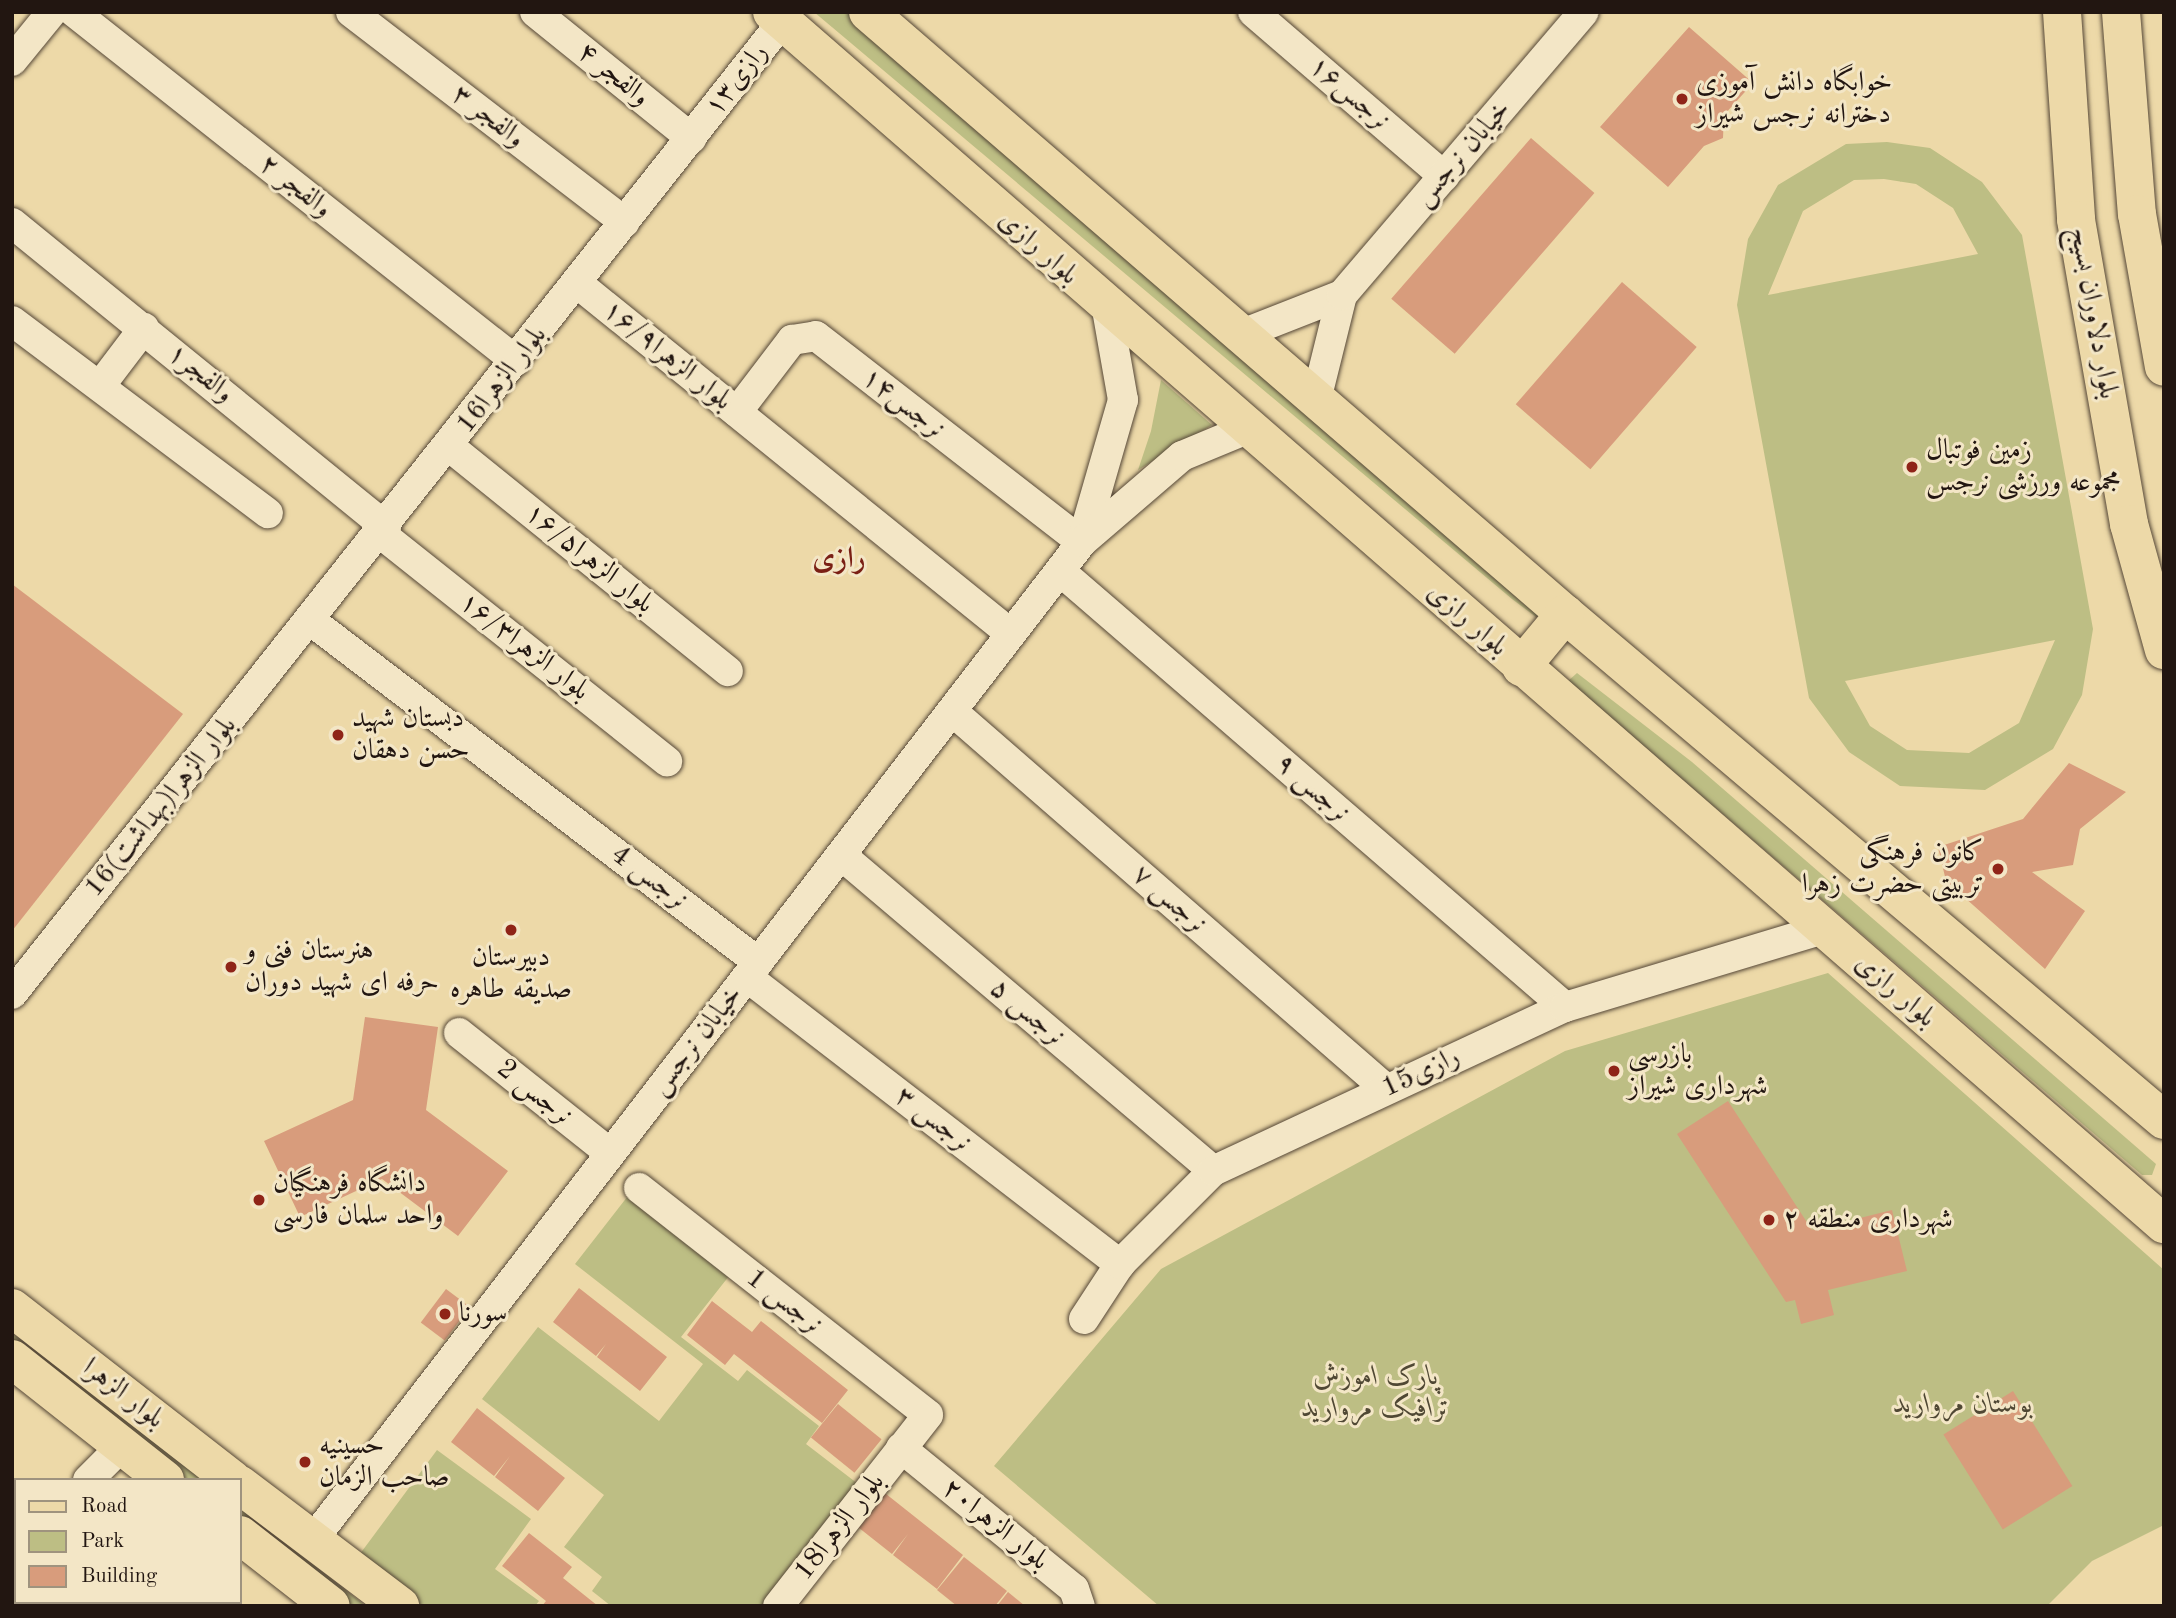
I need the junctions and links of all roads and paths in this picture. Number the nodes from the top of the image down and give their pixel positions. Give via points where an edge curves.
1 (52, 12) edge
2 (74, 12) edge
3 (351, 12) edge
4 (535, 12) edge
5 (868, 12) edge
6 (1253, 12) edge
7 (1584, 12) edge
8 (2062, 12) edge
9 (2120, 12) edge
10 (778, 17) edge
11 (12, 61) edge
12 (691, 138) junction
13 (1444, 176) junction
14 (2151, 219) edge
15 (625, 222) junction
16 (12, 223) edge
17 (577, 283) junction
18 (1342, 295) junction
19 (1107, 309) junction
20 (12, 321) edge
21 (144, 328) junction
22 (1245, 333) junction
23 (516, 361) junction
24 (2164, 367) edge
25 (100, 386) junction
26 (1317, 396) junction
27 (747, 420) junction
28 (1247, 429) junction
29 (450, 447) junction
30 (268, 513) dead end
31 (383, 530) junction
32 (1082, 542) junction
33 (1060, 571) junction
34 (1565, 614) junction
35 (310, 620) junction
36 (1011, 634) junction
37 (2164, 650) edge
38 (1521, 667) junction
39 (728, 671) dead end
40 (951, 711) junction
41 (667, 761) dead end
42 (841, 855) junction
43 (1823, 929) junction
44 (752, 969) junction
45 (12, 995) edge
46 (1565, 1007) junction
47 (459, 1033) dead end
48 (2115, 1078) junction
49 (1386, 1088) junction
50 (2164, 1094) edge
51 (2164, 1120) edge
52 (610, 1153) junction
53 (1213, 1171) junction
54 (639, 1188) dead end
55 (2149, 1200) edge
56 (2164, 1224) edge
57 (1120, 1264) junction
58 (12, 1308) edge
59 (1084, 1319) dead end
60 (12, 1359) edge
61 (928, 1415) joint
62 (901, 1448) junction
63 (119, 1449) junction
64 (90, 1478) edge
65 (162, 1478) edge
66 (230, 1478) edge
67 (242, 1487) edge
68 (242, 1537) edge
69 (312, 1541) junction
70 (331, 1606) edge
71 (400, 1606) edge
72 (778, 1606) edge
73 (1080, 1606) edge

1 - 11 street
2 - 23 street, والفجر ۲
3 - 15 street, والفجر ۳
4 - 12 street, والفجر ۴
5 - 22 main road
6 - 13 street, نرجس۱۶
7 - 13 street, خیابان نرجس
8 - 37 main road, بلوار دلاوران بسیج via 2076,220 2129,524
9 - 14 main road
10 - 12 street, رازی۱۳
10 - 19 main road, بلوار رازی
12 - 15 street, 16بلوار الزهرا
13 - 18 street, خیابان نرجس
14 - 24 main road
15 - 17 street, 16بلوار الزهرا
16 - 21 street, والفجر۱
17 - 23 street, 16بلوار الزهرا
17 - 27 street, بلوار الزهرا۱۶/۹
18 - 22 street
18 - 26 street
19 - 28 main road, بلوار رازی
19 - 32 street via 1123,400
20 - 25 street
21 - 25 street
21 - 31 street, والفجر۱
22 - 26 main road
23 - 29 street, 16بلوار الزهرا
25 - 30 street
26 - 34 main road
27 - 32 street, نرجس۱۴ via 792,340 816,336
27 - 36 street, بلوار الزهرا۱۶/۹
28 - 32 street via 1182,456
28 - 38 main road, بلوار رازی
29 - 31 street, 16بلوار الزهرا
29 - 39 street, بلوار الزهرا۱۶/۵
31 - 35 street, 16بلوار الزهرا
31 - 41 street, بلوار الزهرا۱۶/۳
32 - 33 street, خیابان نرجس
33 - 36 street, خیابان نرجس
33 - 46 street, نرجس ۹
34 - 38 main road
34 - 48 main road
35 - 44 street, 4 نرجس via 540,795
35 - 45 street, 16بلوار الزهرا(بهداشت)
36 - 40 street, خیابان نرجس
38 - 43 main road, بلوار رازی
40 - 42 street, خیابان نرجس
40 - 49 street, نرجس ۷
42 - 44 street, خیابان نرجس
42 - 53 street, نرجس ۵
43 - 46 street, 15رازی
43 - 55 main road, بلوار رازی
44 - 52 street, خیابان نرجس
44 - 57 street, نرجس ۳
46 - 49 street, 15رازی
47 - 52 street, 2 نرجس
48 - 50 main road
48 - 51 main road
49 - 53 street, 15رازی
52 - 69 street, خیابان نرجس
53 - 57 street, 15رازی
54 - 61 street, 1 نرجس
55 - 56 main road, بلوار رازی
57 - 59 street, 15رازی
58 - 66 main road, بلوار الزهرا
60 - 63 main road, بلوار الزهرا
61 - 62 street, 18بلوار الزهرا
62 - 72 street, 18بلوار الزهرا
62 - 73 street, بلوار الزهرا۲۰ via 1074,1589
63 - 64 street
63 - 65 main road, بلوار الزهرا
67 - 69 main road
68 - 70 main road
69 - 71 main road

